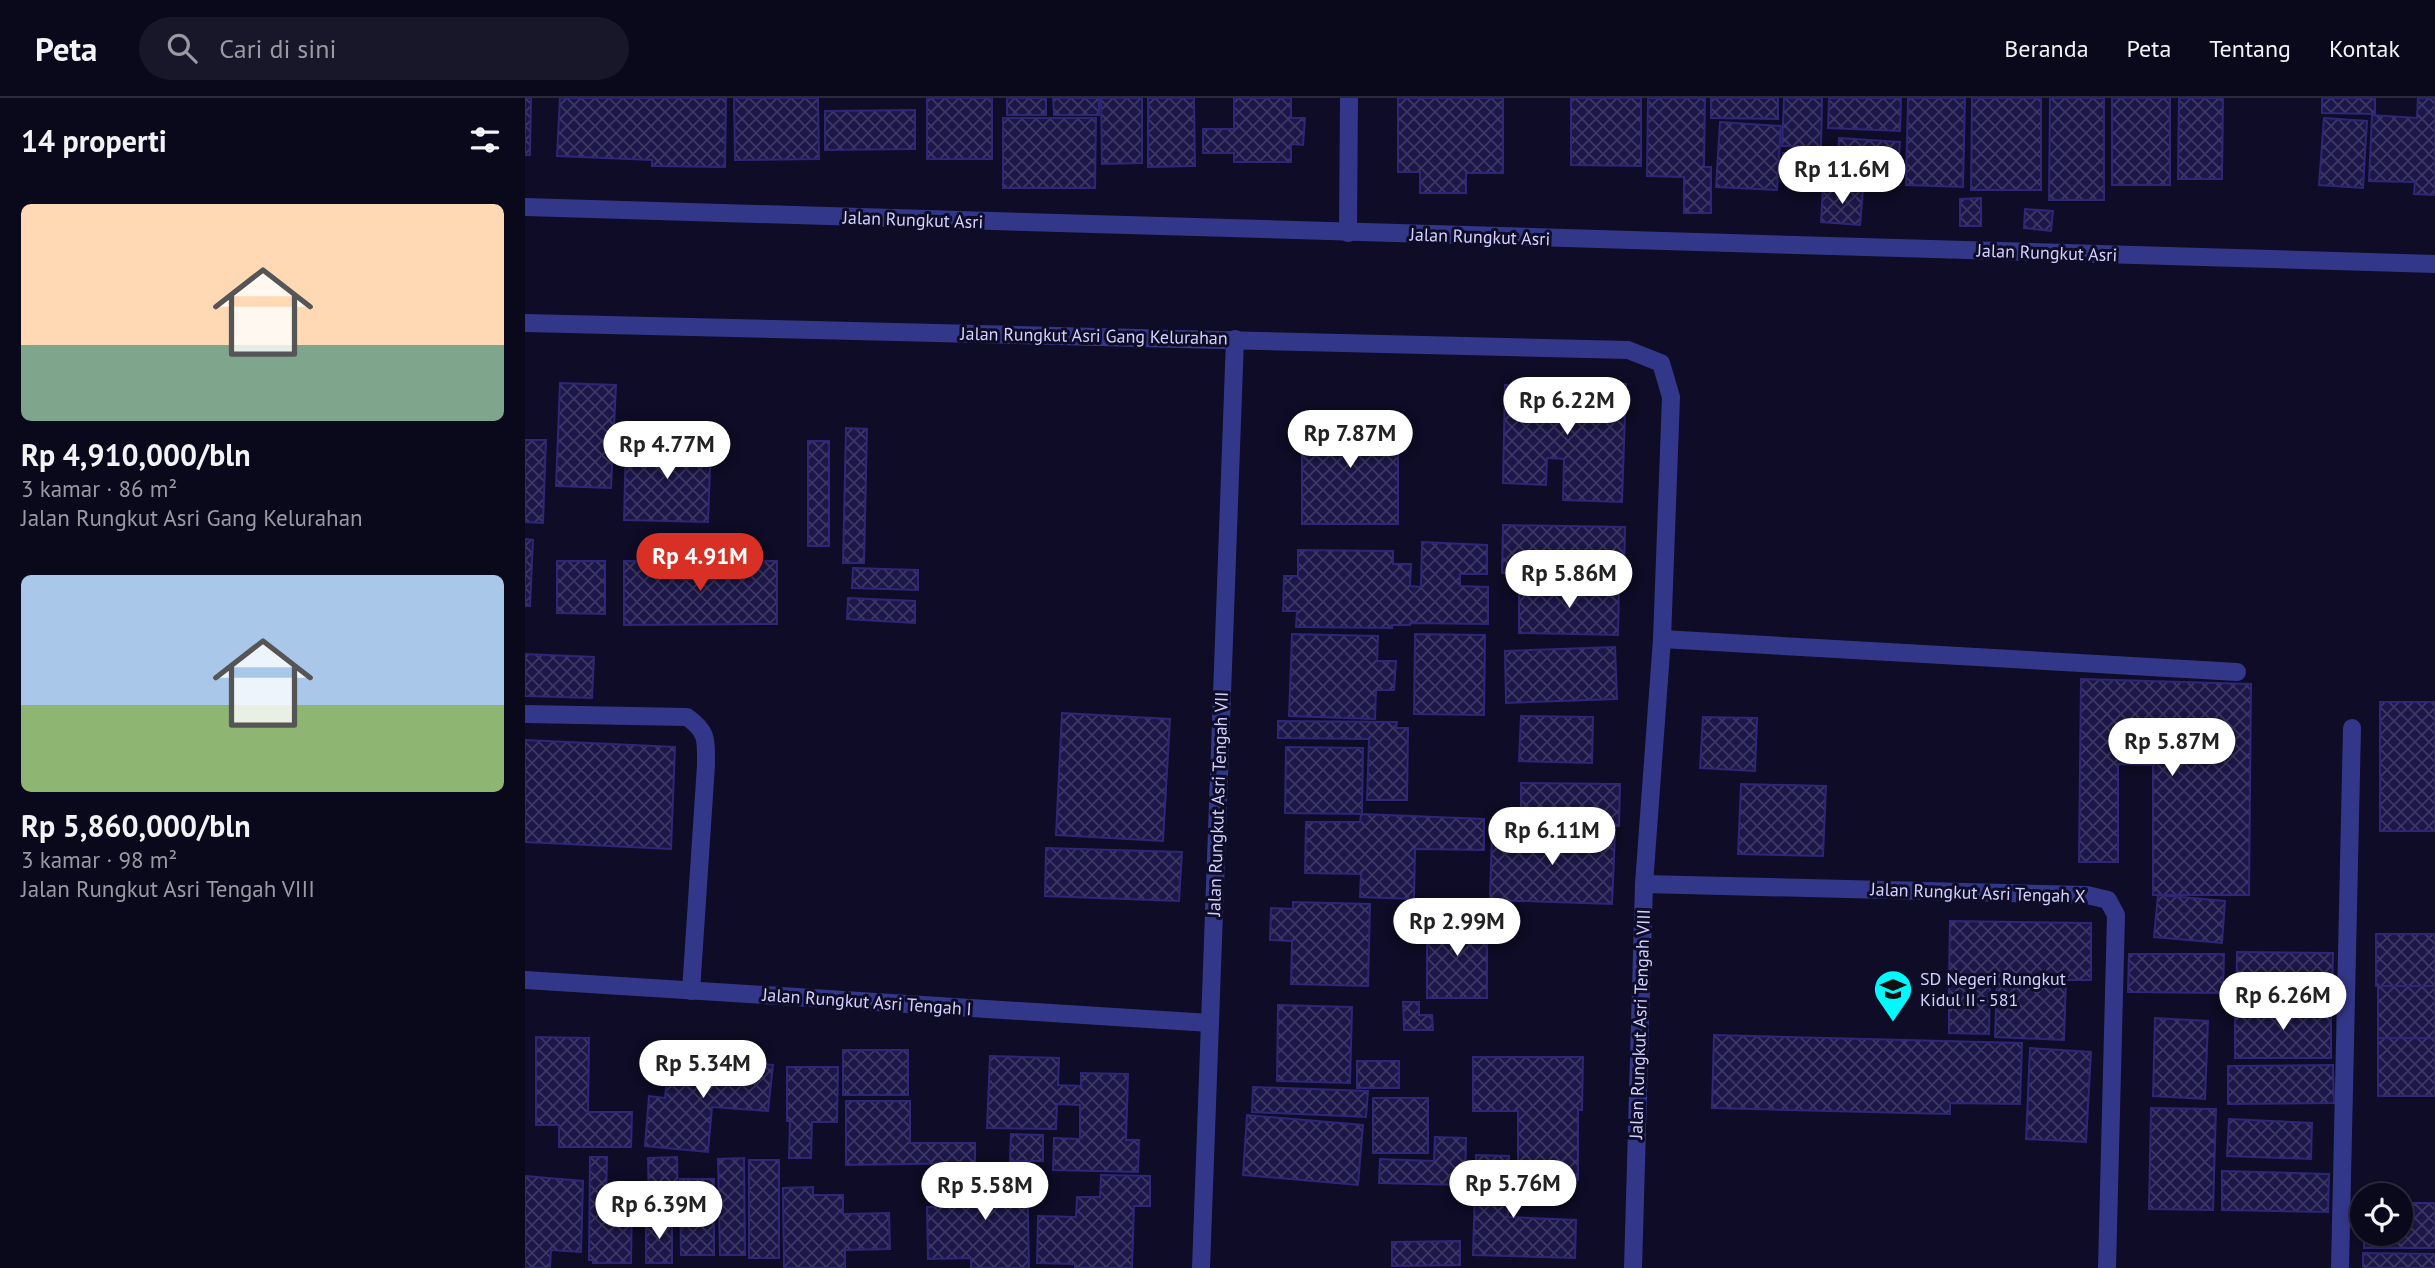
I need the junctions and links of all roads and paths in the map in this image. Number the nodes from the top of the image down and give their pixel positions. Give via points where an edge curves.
1 (1349, 98) edge
2 (525, 207) edge
3 (1348, 233) junction
4 (2435, 264) edge
5 (525, 323) edge
6 (1235, 339) junction
7 (1661, 363) joint
8 (1662, 639) junction
9 (2237, 672) dead end
10 (525, 714) edge
11 (2353, 728) dead end
12 (1644, 884) junction
13 (525, 980) edge
14 (691, 991) junction
15 (1210, 1024) junction
16 (1201, 1268) edge
17 (1633, 1268) edge
18 (2108, 1268) edge
19 (2340, 1268) edge

1 - 3 street
2 - 3 street, Jalan Rungkut Asri
3 - 4 street, Jalan Rungkut Asri
5 - 6 street, Jalan Rungkut Asri Gang Kelurahan
6 - 7 street, Jalan Rungkut Asri Gang Kelurahan via 1628,350
6 - 15 street, Jalan Rungkut Asri Tengah VII
7 - 8 street, Jalan Rungkut Asri Tengah VIII via 1671,397
8 - 9 street
8 - 12 street, Jalan Rungkut Asri Tengah VIII
10 - 14 street via 687,717 701,727 706,737 706,765
11 - 19 street
12 - 17 street, Jalan Rungkut Asri Tengah VIII
12 - 18 street, Jalan Rungkut Asri Tengah X via 2087,895 2108,900 2116,915
13 - 14 street, Jalan Rungkut Asri Tengah I
14 - 15 street, Jalan Rungkut Asri Tengah I
15 - 16 street, Jalan Rungkut Asri Tengah VII

